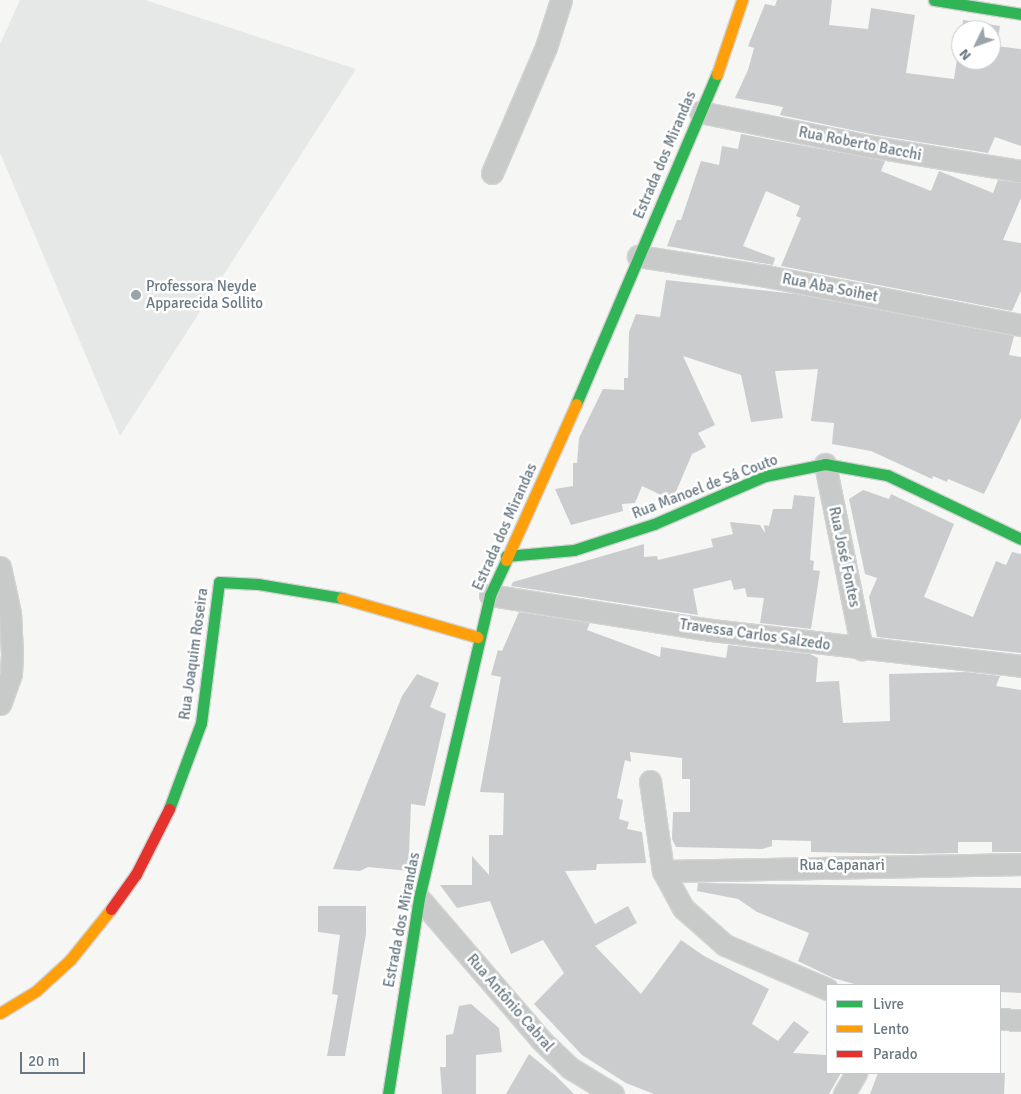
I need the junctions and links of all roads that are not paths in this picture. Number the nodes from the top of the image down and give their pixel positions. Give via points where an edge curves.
1 (561, 0) edge
2 (742, 0) edge
3 (937, 0) edge
4 (1021, 14) edge
5 (700, 112) junction
6 (1021, 171) edge
7 (492, 173) dead end
8 (638, 256) junction
9 (1021, 325) edge
10 (825, 464) junction
11 (1021, 539) edge
12 (506, 556) junction
13 (0, 567) edge
14 (490, 595) junction
15 (477, 637) junction
16 (862, 649) junction
17 (1021, 666) edge
18 (0, 704) edge
19 (650, 781) dead end
20 (1021, 864) edge
21 (663, 871) junction
22 (419, 898) junction
23 (826, 989) edge
24 (0, 1013) edge
25 (1001, 1019) edge
26 (1021, 1020) edge
27 (855, 1074) edge
28 (388, 1094) edge
29 (612, 1094) edge
30 (844, 1094) edge

1 - 7 street via 546,47
2 - 5 street, Estrada dos Mirandas
3 - 4 street
5 - 6 street, Rua Roberto Bacchi via 874,147
5 - 8 street, Estrada dos Mirandas
8 - 9 street, Rua Aba Soihet via 766,276
8 - 12 street, Estrada dos Mirandas
10 - 11 street, Rua Manoel de Sá Couto via 887,475
10 - 12 street, Rua Manoel de Sá Couto via 765,476 654,524 574,550
10 - 16 street, Rua José Fontes
12 - 14 street, Estrada dos Mirandas
13 - 18 street via 10,613 12,654 11,674
14 - 15 street, Estrada dos Mirandas
14 - 16 street, Travessa Carlos Salzedo via 711,630
15 - 22 street, Estrada dos Mirandas
15 - 24 street, Rua Joaquim Roseira via 363,602 258,584 219,582 201,723 165,820 136,874 98,928 36,991
16 - 17 street, Travessa Carlos Salzedo
19 - 21 street
20 - 21 street, Rua Capanari
21 - 23 street via 683,908 725,945
22 - 28 street, Estrada dos Mirandas
22 - 29 street, Rua Antônio Cabral via 540,1040 570,1068
25 - 26 street
27 - 30 street

